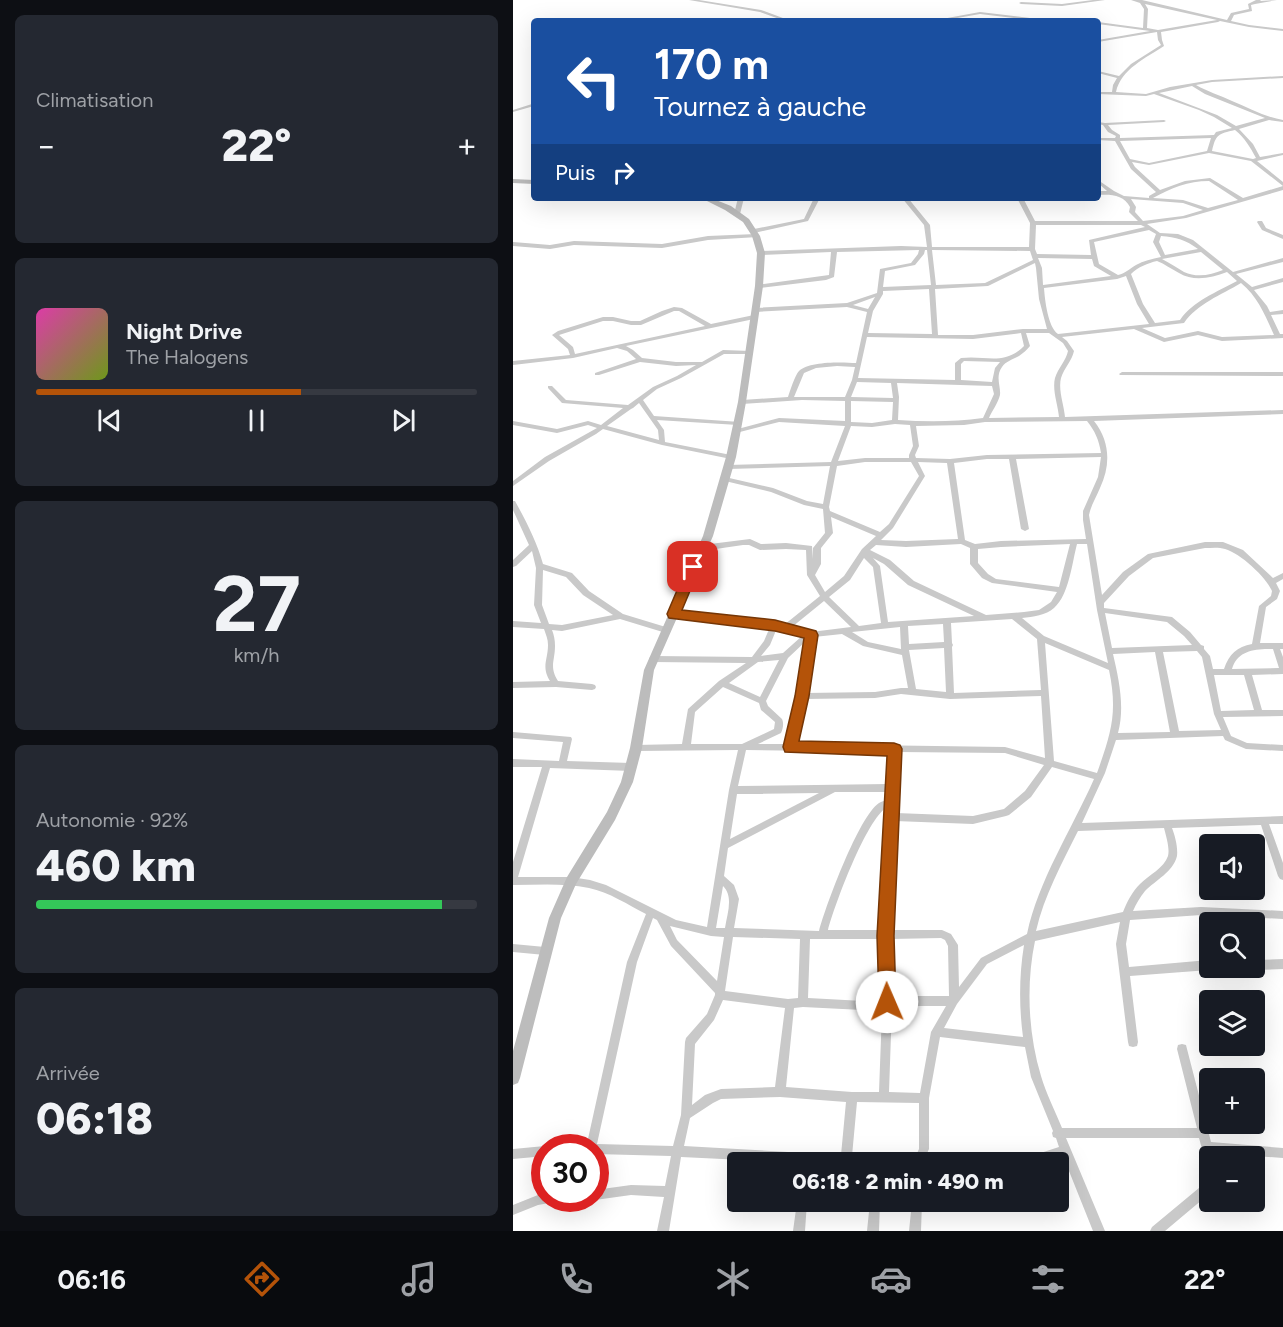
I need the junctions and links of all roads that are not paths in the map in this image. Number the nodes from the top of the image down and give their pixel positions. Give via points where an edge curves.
1 (691, 0) edge
2 (1066, 0) edge
3 (1103, 0) edge
4 (1133, 0) edge
5 (1259, 0) edge
6 (1275, 0) edge
7 (1022, 2) edge
8 (1141, 2) edge
9 (1062, 4) junction
10 (1254, 4) junction
11 (1017, 17) junction
12 (781, 18) edge
13 (948, 18) edge
14 (1033, 18) edge
15 (1226, 20) junction
16 (1101, 23) edge
17 (1146, 28) junction
18 (1283, 30) edge
19 (1159, 31) junction
20 (1101, 41) edge
21 (1101, 73) edge
22 (1119, 76) junction
23 (1283, 77) edge
24 (1192, 84) junction
25 (1101, 93) edge
26 (1114, 93) junction
27 (1155, 93) junction
28 (531, 106) edge
29 (513, 111) edge
30 (1267, 119) junction
31 (1164, 121) dead end
32 (1283, 121) edge
33 (1101, 123) edge
34 (1105, 124) junction
35 (1237, 127) junction
36 (1215, 136) junction
37 (1101, 139) edge
38 (1117, 140) junction
39 (1209, 152) junction
40 (1283, 154) edge
41 (1259, 159) junction
42 (1129, 160) junction
43 (1253, 160) junction
44 (513, 181) edge
45 (531, 182) edge
46 (1101, 183) edge
47 (1283, 186) edge
48 (1112, 192) junction
49 (1159, 192) junction
50 (1101, 193) edge
51 (1125, 197) junction
52 (1151, 198) junction
53 (1242, 200) junction
54 (711, 201) edge
55 (740, 201) edge
56 (816, 201) edge
57 (907, 201) edge
58 (1022, 201) edge
59 (1209, 209) junction
60 (737, 214) junction
61 (1260, 222) dead end
62 (1033, 223) junction
63 (1142, 223) junction
64 (1149, 228) junction
65 (755, 233) junction
66 (1159, 234) junction
67 (1283, 237) edge
68 (513, 244) edge
69 (925, 249) junction
70 (1032, 249) junction
71 (1203, 250) junction
72 (834, 251) junction
73 (761, 253) junction
74 (1094, 256) junction
75 (1034, 259) junction
76 (1161, 259) junction
77 (1283, 260) edge
78 (1229, 272) junction
79 (1128, 274) junction
80 (1117, 277) junction
81 (1283, 280) edge
82 (1241, 281) junction
83 (759, 286) junction
84 (1042, 287) junction
85 (933, 288) junction
86 (1251, 289) junction
87 (880, 292) junction
88 (847, 304) junction
89 (870, 311) junction
90 (1283, 312) edge
91 (754, 314) junction
92 (1268, 314) junction
93 (1153, 325) junction
94 (710, 326) junction
95 (1135, 327) junction
96 (1023, 331) junction
97 (1050, 331) junction
98 (864, 335) junction
99 (935, 336) junction
100 (1058, 336) junction
101 (1280, 336) edge
102 (615, 346) junction
103 (749, 352) junction
104 (573, 356) junction
105 (640, 360) junction
106 (1003, 360) junction
107 (513, 363) edge
108 (701, 363) junction
109 (858, 365) junction
110 (597, 374) dead end
111 (1122, 374) dead end
112 (1283, 374) edge
113 (855, 380) junction
114 (894, 381) junction
115 (958, 381) junction
116 (995, 384) junction
117 (550, 387) dead end
118 (848, 398) junction
119 (790, 399) junction
120 (640, 400) junction
121 (896, 400) junction
122 (742, 402) junction
123 (631, 407) junction
124 (1283, 412) edge
125 (654, 418) junction
126 (1062, 419) junction
127 (1089, 419) junction
128 (985, 420) junction
129 (895, 422) junction
130 (513, 423) edge
131 (913, 424) junction
132 (848, 425) junction
133 (605, 426) junction
134 (737, 427) junction
135 (662, 443) junction
136 (1105, 455) junction
137 (1012, 457) junction
138 (913, 460) junction
139 (950, 460) junction
140 (730, 462) junction
141 (834, 464) junction
142 (526, 473) junction
143 (513, 476) edge
144 (725, 479) junction
145 (513, 484) edge
146 (513, 502) edge
147 (826, 510) junction
148 (1025, 530) dead end
149 (881, 535) junction
150 (962, 541) junction
151 (1074, 541) junction
152 (1091, 541) junction
153 (874, 542) junction
154 (533, 546) junction
155 (974, 547) junction
156 (702, 548) junction
157 (864, 553) junction
158 (513, 564) edge
159 (540, 566) junction
160 (811, 575) junction
161 (1283, 576) edge
162 (1272, 582) junction
163 (1061, 590) junction
164 (824, 597) junction
165 (1101, 606) junction
166 (673, 614) junction
167 (620, 616) junction
168 (1014, 616) junction
169 (985, 618) junction
170 (948, 622) junction
171 (904, 623) junction
172 (513, 624) edge
173 (775, 625) junction
174 (885, 625) junction
175 (545, 626) junction
176 (785, 628) junction
177 (857, 628) junction
178 (666, 630) junction
179 (844, 630) junction
180 (810, 635) junction
181 (1041, 638) junction
182 (949, 645) junction
183 (1255, 647) junction
184 (1279, 647) edge
185 (1201, 648) junction
186 (1158, 649) junction
187 (905, 650) junction
188 (1109, 651) junction
189 (785, 656) junction
190 (653, 659) junction
191 (755, 660) junction
192 (1112, 668) junction
193 (1283, 670) edge
194 (1209, 672) junction
195 (1227, 672) junction
196 (1247, 672) junction
197 (721, 682) junction
198 (556, 684) junction
199 (513, 685) edge
200 (592, 687) dead end
201 (912, 691) junction
202 (1043, 693) junction
203 (802, 696) junction
204 (950, 696) junction
205 (762, 701) junction
206 (1259, 713) junction
207 (1283, 713) edge
208 (1218, 714) junction
209 (1225, 733) junction
210 (1175, 734) junction
211 (513, 735) edge
212 (1112, 737) junction
213 (686, 747) junction
214 (743, 747) junction
215 (790, 747) junction
216 (636, 748) junction
217 (1283, 748) edge
218 (894, 749) junction
219 (1050, 763) junction
220 (513, 764) edge
221 (547, 765) junction
222 (562, 765) junction
223 (631, 767) junction
224 (1098, 777) junction
225 (893, 788) junction
226 (833, 789) junction
227 (733, 790) junction
228 (893, 801) junction
229 (893, 817) junction
230 (1283, 820) edge
231 (1264, 821) junction
232 (1167, 824) junction
233 (1076, 827) junction
234 (724, 846) junction
235 (1283, 876) edge
236 (719, 877) junction
237 (513, 879) edge
238 (571, 881) junction
239 (656, 915) junction
240 (1283, 915) edge
241 (1126, 916) junction
242 (711, 932) junction
243 (729, 932) junction
244 (822, 934) junction
245 (805, 935) junction
246 (886, 936) junction
247 (1031, 937) junction
248 (513, 948) edge
249 (545, 951) junction
250 (1283, 964) edge
251 (1265, 965) edge
252 (1199, 966) edge
253 (1125, 972) junction
254 (720, 993) junction
255 (954, 1001) junction
256 (803, 1002) junction
257 (788, 1004) junction
258 (887, 1004) junction
259 (936, 1032) junction
260 (1133, 1042) dead end
261 (1029, 1043) junction
262 (1182, 1049) dead end
263 (516, 1056) edge
264 (513, 1078) edge
265 (780, 1092) junction
266 (852, 1097) junction
267 (884, 1098) junction
268 (924, 1098) junction
269 (1199, 1114) edge
270 (685, 1116) junction
271 (1057, 1133) junction
272 (1199, 1133) edge
273 (594, 1134) edge
274 (609, 1149) edge
275 (1065, 1150) junction
276 (677, 1151) junction
277 (531, 1152) edge
278 (847, 1152) edge
279 (923, 1152) edge
280 (1059, 1152) edge
281 (513, 1154) edge
282 (1265, 1154) edge
283 (1283, 1154) edge
284 (727, 1155) edge
285 (669, 1192) junction
286 (609, 1193) edge
287 (1199, 1195) edge
288 (531, 1203) edge
289 (513, 1210) edge
290 (801, 1212) edge
291 (874, 1212) edge
292 (918, 1212) edge
293 (663, 1231) edge
294 (799, 1231) edge
295 (873, 1231) edge
296 (915, 1231) edge
297 (1099, 1231) edge
298 (1156, 1231) edge

1 - 12 street via 761,11
2 - 9 street
3 - 9 street
4 - 8 street
5 - 10 street
6 - 10 street
7 - 9 street
7 - 11 street
8 - 15 street
8 - 17 street via 1146,9
10 - 15 street via 1249,5 1251,10 1232,14
11 - 13 street via 971,13
11 - 14 street
15 - 18 street
15 - 19 street
16 - 17 street
17 - 19 street
19 - 20 street
19 - 22 street via 1163,45
21 - 22 street
22 - 26 street
23 - 24 street
24 - 27 street
24 - 30 street
25 - 26 street
26 - 27 street
27 - 35 street
28 - 29 street
30 - 32 street
30 - 35 street
31 - 34 street
33 - 34 street
34 - 38 street via 1118,136
35 - 36 street
35 - 41 street via 1251,140
36 - 38 street
36 - 39 street
37 - 38 street
38 - 42 street
39 - 42 street via 1149,164
39 - 43 street
40 - 41 street
41 - 43 street
42 - 49 street
43 - 47 street
44 - 45 main road
46 - 48 street
47 - 53 street
48 - 50 street
48 - 51 street
49 - 52 street
49 - 53 street via 1182,182 1210,179
51 - 52 street
51 - 63 street
52 - 59 street
53 - 59 street
54 - 60 main road
55 - 60 street
56 - 65 street via 806,220
57 - 69 street via 927,225
58 - 62 street
59 - 63 street
60 - 65 main road
61 - 67 street via 1264,229
62 - 63 street
62 - 70 street
63 - 64 street
64 - 66 street
64 - 74 street via 1091,241
65 - 68 street via 662,246
65 - 73 main road
66 - 71 street via 1186,238
66 - 76 street via 1156,242
69 - 70 street
69 - 72 street
69 - 85 street
69 - 87 street via 913,264 883,268
70 - 75 street
71 - 76 street
71 - 78 street
72 - 73 street
72 - 83 street via 832,276
73 - 83 main road
74 - 75 street
74 - 80 street via 1096,265
75 - 84 street
75 - 85 street via 986,285
76 - 78 street via 1193,276
76 - 79 street via 1142,263
77 - 78 street
78 - 82 street
79 - 80 street
79 - 93 street
80 - 84 street
81 - 86 street
82 - 86 street
82 - 93 street via 1198,305 1182,322
83 - 91 main road
84 - 97 street
85 - 87 street
85 - 99 street
86 - 92 street
87 - 88 street
87 - 89 street
88 - 89 street
88 - 91 street
89 - 98 street
90 - 92 street
91 - 94 street
91 - 103 main road
92 - 101 street
93 - 95 street
94 - 102 street
94 - 104 street via 680,309 666,310 642,323 610,318 590,322 555,335 571,348
95 - 100 street
95 - 101 street via 1164,340 1198,333 1222,339
96 - 97 street
96 - 99 street
96 - 106 street via 1025,349
97 - 100 street
98 - 99 street
98 - 109 street
100 - 126 street via 1071,351 1058,379
102 - 104 street
102 - 105 street via 628,348
103 - 108 street via 727,351
103 - 122 main road
104 - 107 street
105 - 108 street
105 - 110 street
106 - 115 street via 963,359 958,363
106 - 116 street via 995,371
108 - 120 street
109 - 113 street
109 - 119 street via 824,364 805,369
111 - 112 street
113 - 114 street
113 - 118 street
114 - 115 street
114 - 121 street
115 - 116 street
116 - 128 street via 996,394
117 - 123 street via 564,402
118 - 119 street
118 - 121 street
118 - 132 street
119 - 122 street
120 - 123 street
120 - 125 street
121 - 129 street
122 - 134 main road
123 - 133 street
124 - 127 street
125 - 134 street
125 - 135 street via 661,430
126 - 127 street
126 - 128 street
127 - 136 street via 1101,435
128 - 131 street
129 - 131 street
129 - 132 street
130 - 133 street via 557,431 582,423
131 - 138 street
132 - 134 street via 779,420
132 - 141 street
133 - 135 street
133 - 142 street
134 - 140 main road
135 - 140 street
136 - 137 street
136 - 152 street via 1099,485 1086,514
137 - 139 street
137 - 148 street
138 - 139 street
138 - 141 street
138 - 149 street via 922,476 891,526
139 - 150 street
140 - 141 street
140 - 144 main road
141 - 147 street
142 - 143 street
142 - 145 street
144 - 147 street via 773,490
144 - 156 main road
146 - 154 street
147 - 149 street
147 - 160 street via 829,533 817,548 817,564
149 - 153 street
150 - 153 street
150 - 155 street
151 - 152 street
151 - 155 street
151 - 163 street
152 - 165 street
153 - 157 street
154 - 158 street
154 - 159 street
155 - 163 street via 974,564 995,581
156 - 160 street via 750,542 760,548 809,548
156 - 166 main road
157 - 164 street via 842,583
157 - 169 street via 887,562 911,583
157 - 174 street via 876,566
159 - 167 street via 569,575 586,593
159 - 175 street via 538,604
160 - 164 street
161 - 162 street
162 - 165 street via 1240,552 1223,545 1205,545 1151,556 1126,574
162 - 183 street via 1276,594 1263,606
163 - 168 street via 1049,608
164 - 176 street
164 - 177 street
165 - 185 street via 1169,619
165 - 188 street
166 - 173 street
166 - 178 main road
167 - 175 street via 581,626
167 - 178 street
168 - 169 street
168 - 181 street
169 - 170 street
170 - 171 street
170 - 182 street
171 - 174 street
171 - 187 street
172 - 175 street
173 - 176 street
173 - 191 street
174 - 177 street
175 - 198 street via 552,645 547,665
176 - 180 street
177 - 179 street
178 - 190 main road
179 - 180 street
179 - 187 street via 866,644
180 - 189 street
180 - 203 street
181 - 192 street
181 - 202 street
182 - 187 street
182 - 204 street
183 - 184 street
183 - 195 street via 1234,655
184 - 193 street
185 - 186 street
185 - 194 street
186 - 188 street
186 - 210 street
187 - 201 street
188 - 192 street
189 - 191 street
189 - 205 street
190 - 191 street
190 - 216 main road
191 - 197 street
192 - 212 street via 1117,703
193 - 196 street
194 - 195 street
194 - 208 street
195 - 196 street
196 - 206 street
197 - 205 street
197 - 213 street via 691,711
198 - 199 street
198 - 200 street
201 - 203 street
201 - 204 street
202 - 204 street
202 - 219 street
203 - 215 street
205 - 214 street via 764,708 779,721 780,728 771,736
206 - 207 street
206 - 208 street
208 - 209 street
209 - 210 street
209 - 217 street via 1233,742 1246,746
210 - 212 street
211 - 222 street via 568,739
212 - 224 street
213 - 214 street
213 - 216 street
214 - 215 street
214 - 227 street
215 - 218 street
216 - 223 main road
218 - 219 street via 1005,750
218 - 225 street
219 - 224 street
219 - 229 street via 1028,794 993,817
220 - 221 street
221 - 222 street
221 - 237 street
222 - 223 street
223 - 238 main road via 611,816
224 - 233 street
225 - 226 street
225 - 228 street
226 - 227 street
226 - 234 street
227 - 234 street
228 - 229 street
228 - 244 street via 880,807 849,862
229 - 246 street
230 - 231 street
231 - 232 street
231 - 235 street
232 - 233 street
232 - 241 street via 1173,849 1169,863 1141,889
233 - 247 street via 1039,907
234 - 236 street
236 - 242 street
236 - 243 street via 733,893
237 - 238 street
238 - 239 street via 603,888
238 - 249 main road
239 - 242 street
239 - 254 street via 674,942
239 - 273 street via 631,962
240 - 241 street via 1201,911
241 - 247 street
241 - 253 street via 1121,944
242 - 243 street
243 - 245 street
243 - 254 street
244 - 245 street
244 - 246 street
245 - 256 street
246 - 255 street via 948,937 953,945
246 - 258 street
247 - 255 street via 984,961
247 - 261 street via 1025,1010
248 - 249 street
249 - 263 main road
250 - 251 street
252 - 253 street
253 - 260 street
254 - 257 street
254 - 270 street via 711,1017 690,1042
255 - 258 street
255 - 259 street
256 - 257 street
256 - 258 street
257 - 265 street
258 - 267 street
259 - 261 street
259 - 268 street
261 - 271 street via 1036,1077
262 - 269 street
263 - 264 main road
265 - 266 street
265 - 270 street via 721,1094
266 - 267 street
266 - 278 street
267 - 268 street
268 - 279 street
270 - 276 street
271 - 272 street
271 - 275 street
274 - 276 street
275 - 280 street
275 - 297 street
276 - 284 street
276 - 285 street
277 - 281 street
282 - 283 street
285 - 286 street
285 - 293 street
287 - 298 street
288 - 289 street
290 - 294 street
291 - 295 street
292 - 296 street

